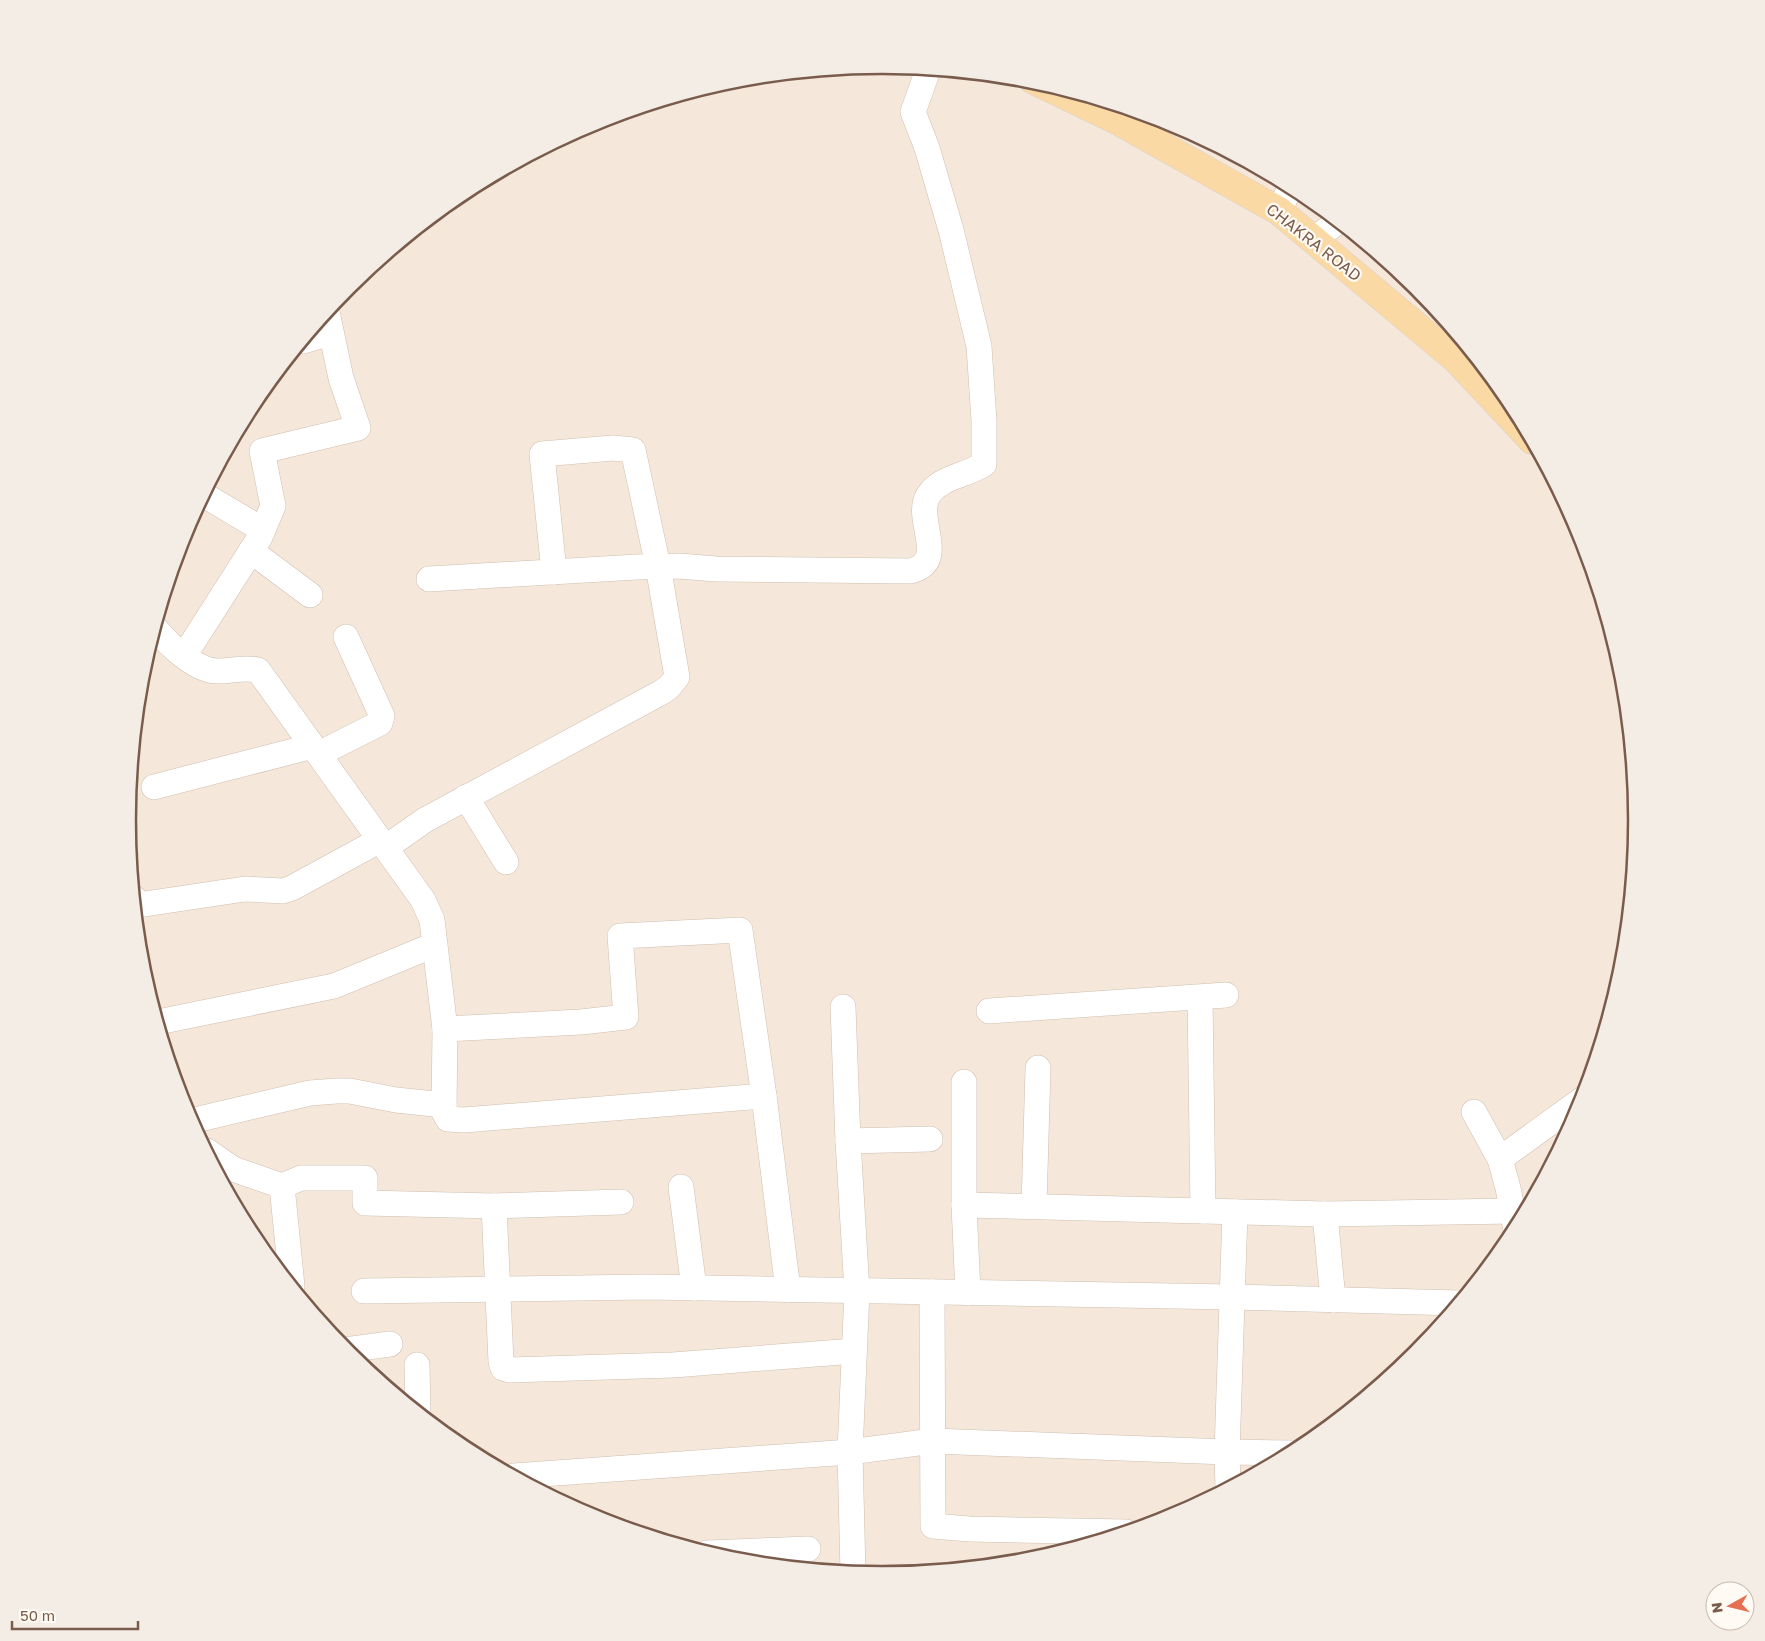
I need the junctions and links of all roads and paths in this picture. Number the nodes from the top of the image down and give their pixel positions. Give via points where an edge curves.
1 (926, 75) edge
2 (1096, 105) edge
3 (1124, 116) edge
4 (1287, 194) edge
5 (1279, 211) junction
6 (1333, 225) edge
7 (1313, 239) junction
8 (329, 323) edge
9 (1509, 415) edge
10 (209, 499) edge
11 (257, 541) junction
12 (658, 566) junction
13 (554, 572) junction
14 (429, 579) dead end
15 (310, 595) dead end
16 (160, 633) edge
17 (346, 636) dead end
18 (184, 656) junction
19 (316, 750) junction
20 (154, 787) dead end
21 (466, 798) junction
22 (388, 840) junction
23 (506, 862) dead end
24 (141, 905) edge
25 (434, 946) junction
26 (1226, 995) dead end
27 (1200, 998) junction
28 (843, 1006) dead end
29 (989, 1011) dead end
30 (163, 1021) edge
31 (445, 1029) junction
32 (1038, 1068) dead end
33 (964, 1082) dead end
34 (764, 1096) junction
35 (444, 1105) junction
36 (1572, 1107) edge
37 (1474, 1112) dead end
38 (199, 1120) edge
39 (930, 1139) dead end
40 (848, 1141) junction
41 (217, 1158) edge
42 (1500, 1159) junction
43 (282, 1186) junction
44 (681, 1187) dead end
45 (621, 1202) dead end
46 (964, 1204) junction
47 (494, 1206) junction
48 (1034, 1206) junction
49 (1203, 1211) junction
50 (1235, 1212) junction
51 (1325, 1214) junction
52 (1514, 1217) edge
53 (1512, 1221) edge
54 (291, 1276) edge
55 (694, 1288) junction
56 (498, 1290) junction
57 (788, 1290) junction
58 (364, 1291) dead end
59 (857, 1291) junction
60 (932, 1292) junction
61 (968, 1293) junction
62 (1232, 1297) junction
63 (1333, 1300) junction
64 (1452, 1303) edge
65 (390, 1344) dead end
66 (354, 1349) edge
67 (854, 1351) junction
68 (417, 1365) dead end
69 (418, 1405) edge
70 (933, 1442) junction
71 (850, 1452) junction
72 (1227, 1452) junction
73 (1278, 1453) edge
74 (531, 1479) edge
75 (1228, 1482) edge
76 (1111, 1532) edge
77 (808, 1549) dead end
78 (733, 1552) edge
79 (852, 1566) edge

1 - 12 street via 913,112 951,230 979,346 984,464 935,486 926,498 930,549 928,561 920,569 846,572
2 - 3 main road, CHAKRA ROAD
3 - 5 main road, CHAKRA ROAD
4 - 5 street
5 - 7 main road, CHAKRA ROAD
6 - 7 street
7 - 9 main road, CHAKRA ROAD via 1457,360
8 - 11 street via 341,378 358,428 262,451 273,506
10 - 11 street
11 - 15 street
11 - 18 street
12 - 13 street
12 - 13 street via 633,450 613,448 542,454
12 - 21 street via 676,677 669,687
13 - 14 street
16 - 18 street
17 - 19 street via 382,716 380,723
18 - 19 street via 197,666 212,671 258,670
19 - 20 street
19 - 22 street
21 - 22 street
21 - 23 street
22 - 24 street via 283,891 245,889
22 - 25 street via 428,910
25 - 30 street via 334,986
25 - 31 street
26 - 27 street
27 - 29 street
27 - 49 street
28 - 40 street
31 - 34 street via 626,1017 620,936 740,930
31 - 35 street
32 - 48 street
33 - 46 street
34 - 35 street via 464,1120 448,1119
34 - 57 street
35 - 38 street via 336,1091
36 - 42 street
37 - 42 street
39 - 40 street
40 - 59 street
41 - 43 street via 233,1169
42 - 52 street
43 - 47 street via 301,1178 365,1178 365,1203
43 - 54 street
44 - 55 street
45 - 47 street
46 - 48 street
46 - 61 street
47 - 56 street
48 - 49 street
49 - 50 street
50 - 51 street
50 - 62 street
51 - 53 street
51 - 63 street
55 - 56 street
55 - 57 street
56 - 58 street
56 - 67 street via 501,1362 503,1368 509,1370 673,1365
57 - 59 street
59 - 60 street
59 - 67 street
60 - 61 street
60 - 70 street
61 - 62 street
62 - 63 street
62 - 72 street
63 - 64 street
65 - 66 street
67 - 71 street
68 - 69 street
70 - 71 street
70 - 72 street
70 - 76 street via 932,1526
71 - 74 street
71 - 79 street
72 - 73 street
72 - 75 street
77 - 78 street

